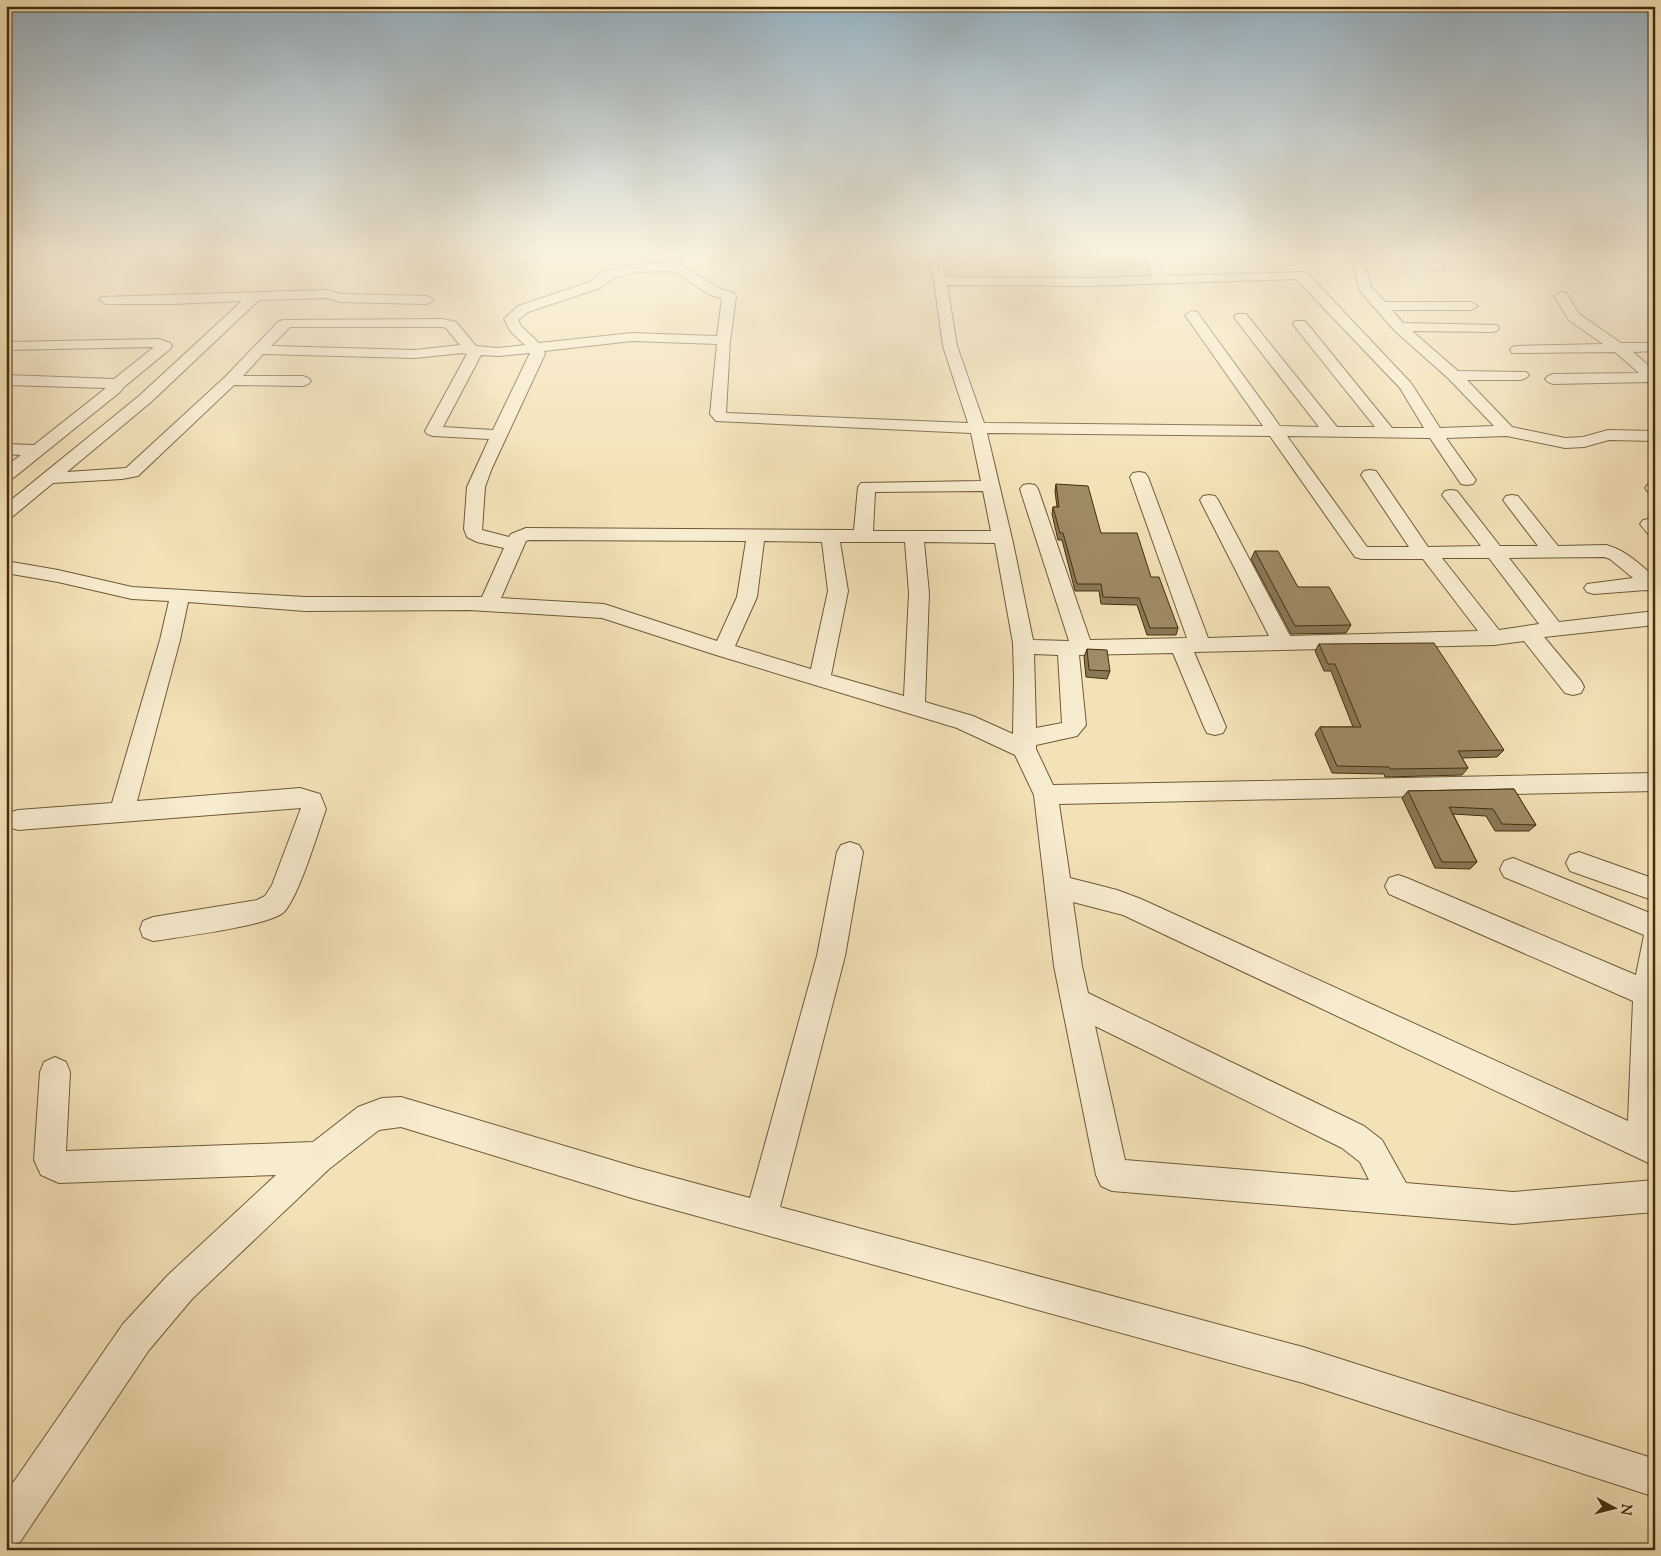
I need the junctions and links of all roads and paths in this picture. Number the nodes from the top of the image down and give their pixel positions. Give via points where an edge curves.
1 (1300, 324) dead end
2 (224, 325) edge
3 (285, 325) edge
4 (449, 325) edge
5 (514, 325) edge
6 (725, 325) edge
7 (947, 325) edge
8 (1200, 325) edge
9 (1247, 325) edge
10 (1347, 325) edge
11 (1585, 325) edge
12 (1399, 326) joint
13 (1492, 328) dead end
14 (722, 341) junction
15 (6, 346) edge
16 (1655, 347) edge
17 (536, 348) junction
18 (1619, 349) junction
19 (260, 350) junction
20 (474, 350) junction
21 (1517, 350) dead end
22 (1521, 374) dead end
23 (1454, 376) junction
24 (1654, 378) edge
25 (1553, 379) dead end
26 (6, 380) edge
27 (230, 380) junction
28 (303, 381) dead end
29 (118, 384) junction
30 (978, 428) junction
31 (1507, 431) junction
32 (1276, 432) junction
33 (1332, 432) junction
34 (1387, 432) junction
35 (1434, 433) junction
36 (499, 436) junction
37 (1655, 436) edge
38 (6, 449) edge
39 (37, 450) junction
40 (6, 475) edge
41 (1370, 475) dead end
42 (1139, 477) dead end
43 (51, 478) junction
44 (1467, 480) dead end
45 (990, 486) junction
46 (1029, 490) dead end
47 (1451, 495) dead end
48 (1209, 500) dead end
49 (1512, 500) dead end
50 (6, 513) edge
51 (756, 534) junction
52 (830, 535) junction
53 (863, 535) junction
54 (914, 535) junction
55 (1002, 539) junction
56 (516, 544) junction
57 (1553, 552) junction
58 (1425, 553) junction
59 (1497, 553) junction
60 (6, 567) edge
61 (1653, 585) edge
62 (1594, 588) dead end
63 (180, 595) junction
64 (489, 604) junction
65 (1655, 618) edge
66 (1554, 629) junction
67 (1529, 633) junction
68 (1494, 638) junction
69 (1283, 643) junction
70 (1190, 645) junction
71 (1023, 647) junction
72 (1075, 648) junction
73 (723, 650) junction
74 (820, 678) junction
75 (1573, 687) dead end
76 (914, 708) junction
77 (1215, 727) dead end
78 (1024, 744) junction
79 (1655, 782) edge
80 (1046, 795) junction
81 (121, 813) junction
82 (18, 820) dead end
83 (850, 852) dead end
84 (1579, 863) dead end
85 (1513, 869) dead end
86 (1398, 886) dead end
87 (1059, 887) junction
88 (1655, 890) edge
89 (1655, 927) edge
90 (153, 929) dead end
91 (1655, 940) edge
92 (1651, 996) edge
93 (1076, 1002) junction
94 (56, 1072) dead end
95 (1649, 1147) edge
96 (318, 1158) junction
97 (1655, 1196) edge
98 (1396, 1198) junction
99 (761, 1218) junction
100 (1655, 1478) edge
101 (6, 1528) edge

1 - 34 street
2 - 43 street via 145,399
3 - 19 street
4 - 20 street
5 - 17 street
6 - 14 street
7 - 30 street via 950,346
8 - 32 street
9 - 33 street
10 - 35 street via 1406,386
11 - 18 street
12 - 13 street
12 - 23 street
14 - 17 street via 632,337
14 - 30 street via 719,418
15 - 29 street via 165,346
16 - 18 street
17 - 20 street via 498,352
17 - 36 street via 537,356
18 - 21 street
18 - 24 street
19 - 20 street via 415,354
19 - 27 street
20 - 36 street via 433,431
22 - 23 street
23 - 31 street
24 - 25 street
26 - 29 street
27 - 28 street
27 - 43 street via 132,472
29 - 39 street via 115,390
30 - 32 street
30 - 45 street
31 - 35 street
31 - 37 street via 1565,443 1608,435
32 - 33 street
32 - 58 street via 1360,552
33 - 34 street
34 - 35 street
35 - 44 street
36 - 56 street via 476,487 473,529 484,538
38 - 39 street
39 - 40 street
41 - 58 street
42 - 70 street
43 - 50 street
45 - 53 street via 866,487
45 - 55 street
46 - 72 street
47 - 59 street
48 - 69 street
49 - 57 street
51 - 52 street
51 - 56 street via 526,534 521,535
51 - 73 street via 747,597
52 - 53 street
52 - 74 street via 838,591
53 - 54 street
54 - 55 street
54 - 76 street via 919,593
55 - 71 street
56 - 64 street
57 - 59 street
57 - 61 street via 1612,553
58 - 59 street
58 - 68 street
59 - 66 street
60 - 63 street via 132,593
61 - 62 street
63 - 64 street via 305,604
63 - 81 street
64 - 73 street via 604,611
65 - 66 street
66 - 67 street
67 - 68 street
67 - 75 street
68 - 69 street
69 - 70 street
70 - 72 street
70 - 77 street
71 - 72 street
71 - 78 street
72 - 78 street via 1075,725 1069,730
73 - 74 street
74 - 76 street
76 - 78 street
78 - 80 street
79 - 80 street
80 - 87 street
81 - 82 street
81 - 90 street via 300,798 311,801 314,809 283,890 274,904 262,911
83 - 99 street via 831,956
84 - 88 street
85 - 89 street
86 - 92 street
87 - 93 street via 1068,966
87 - 95 street via 1132,907
91 - 92 street
92 - 95 street
93 - 98 street via 1353,1137 1371,1151
93 - 98 street via 1112,1175
94 - 96 street via 50,1160 59,1167
96 - 99 street via 369,1118 382,1113 401,1112
96 - 101 street via 180,1287 136,1337
97 - 98 street via 1513,1208
99 - 100 street via 1302,1365

